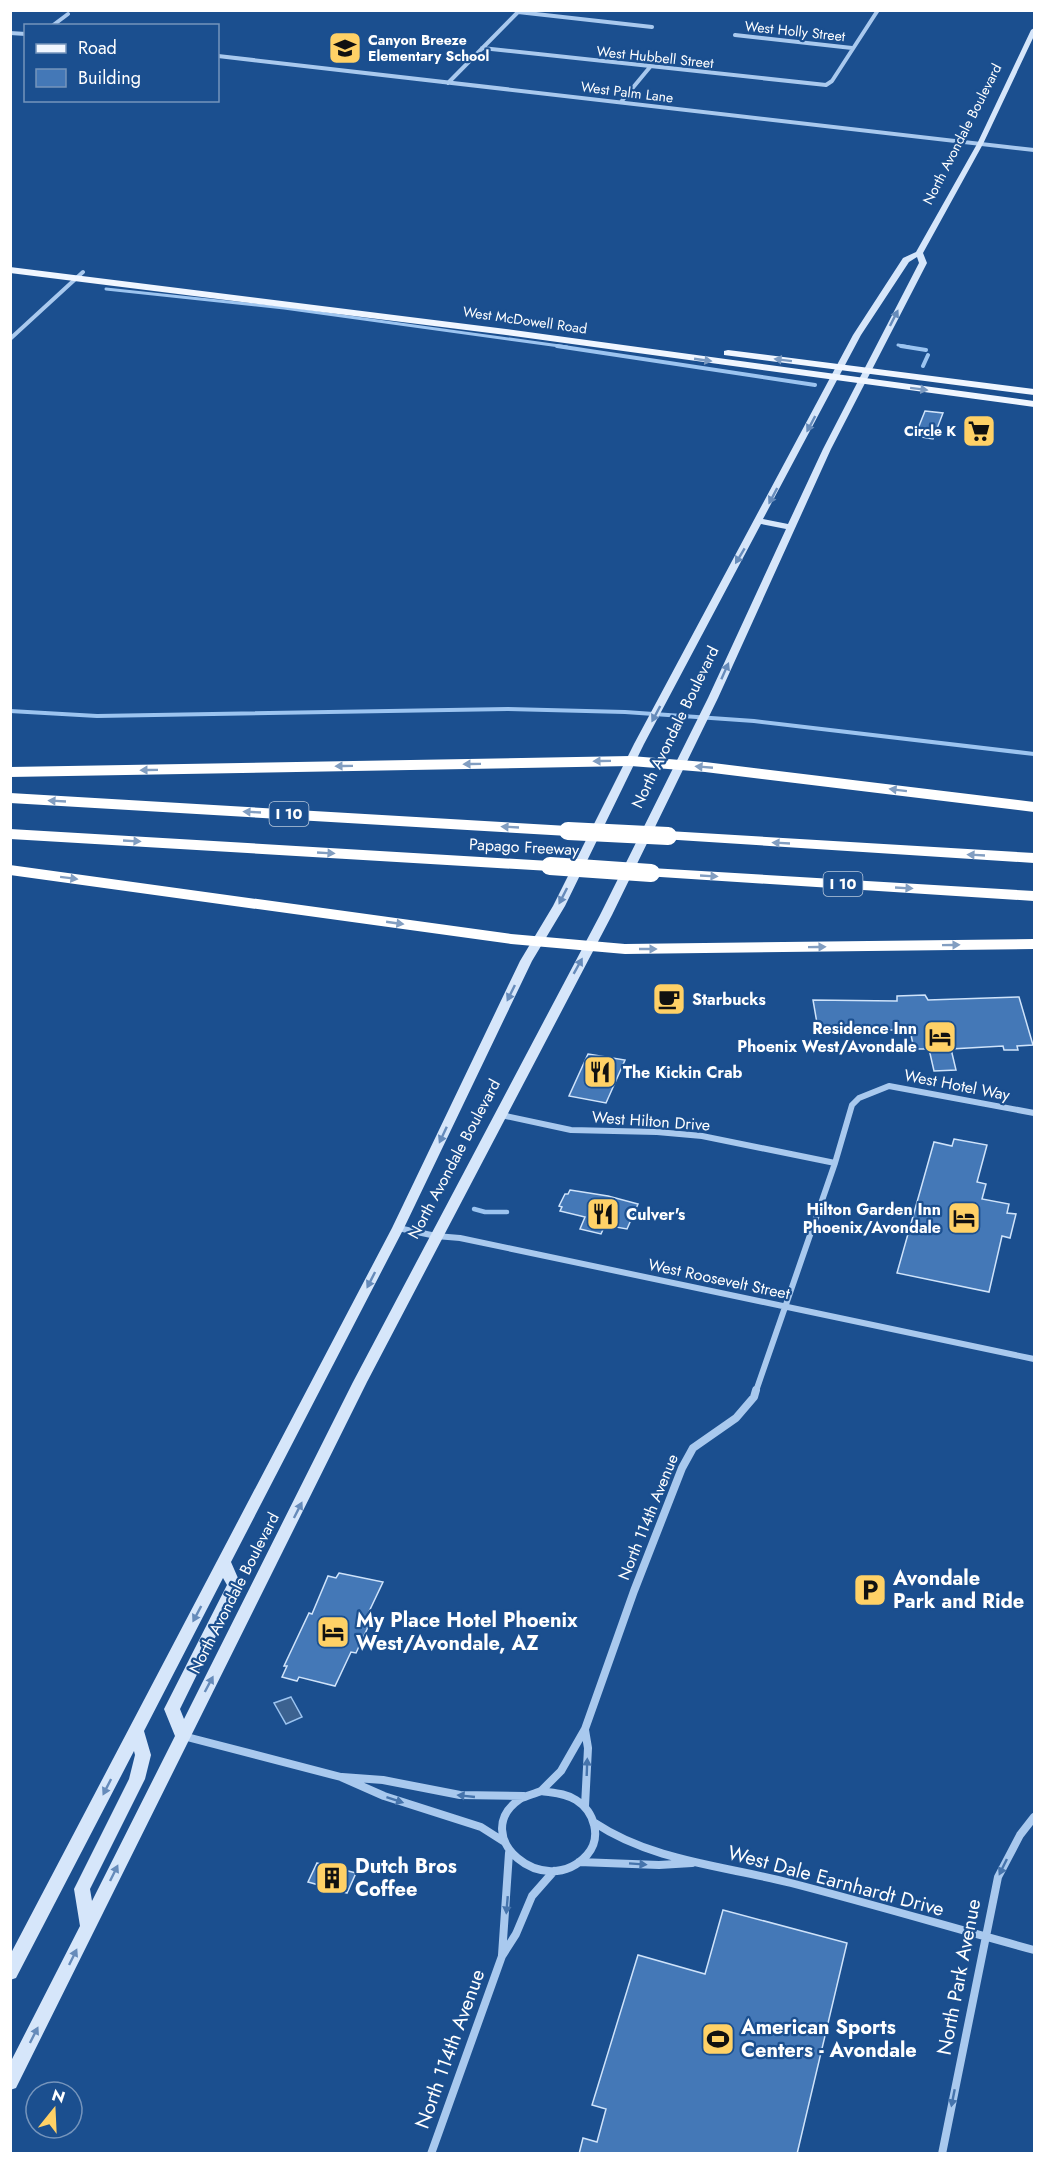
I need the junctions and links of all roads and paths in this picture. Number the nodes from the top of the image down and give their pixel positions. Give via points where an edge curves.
1 (873, 10) edge
2 (518, 11) edge
3 (878, 11) edge
4 (68, 14) dead end
5 (55, 24) edge
6 (652, 27) dead end
7 (1035, 30) edge
8 (735, 35) dead end
9 (482, 48) junction
10 (852, 48) junction
11 (219, 56) edge
12 (650, 67) junction
13 (448, 82) junction
14 (621, 102) junction
15 (980, 144) junction
16 (1035, 150) edge
17 (919, 253) junction
18 (10, 262) edge
19 (10, 270) edge
20 (80, 275) junction
21 (10, 339) edge
22 (841, 367) junction
23 (868, 370) junction
24 (835, 378) junction
25 (861, 382) junction
26 (1035, 392) edge
27 (1035, 404) edge
28 (760, 521) junction
29 (791, 527) junction
30 (631, 761) junction
31 (680, 765) junction
32 (10, 772) edge
33 (10, 798) edge
34 (1035, 807) edge
35 (10, 834) edge
36 (1035, 858) edge
37 (10, 870) edge
38 (1035, 896) edge
39 (538, 941) junction
40 (1035, 944) edge
41 (590, 945) junction
42 (876, 1090) joint
43 (1035, 1113) edge
44 (500, 1114) junction
45 (834, 1163) junction
46 (398, 1228) junction
47 (436, 1236) junction
48 (785, 1307) junction
49 (1035, 1359) edge
50 (224, 1562) junction
51 (585, 1729) junction
52 (136, 1731) junction
53 (182, 1736) junction
54 (341, 1777) junction
55 (541, 1791) junction
56 (525, 1796) junction
57 (585, 1806) junction
58 (1035, 1818) edge
59 (595, 1823) junction
60 (503, 1841) junction
61 (509, 1853) junction
62 (579, 1862) junction
63 (698, 1863) junction
64 (554, 1871) junction
65 (88, 1926) junction
66 (986, 1938) junction
67 (1035, 1950) edge
68 (502, 1956) junction
69 (10, 1973) edge
70 (10, 2082) edge
71 (431, 2154) edge
72 (942, 2154) edge

1 - 3 street
2 - 6 street
2 - 9 street
3 - 10 street
4 - 5 street
7 - 15 main road, North Avondale Boulevard
8 - 10 street, West Holly Street
9 - 12 street, West Hubbell Street
9 - 13 street
10 - 12 street, West Hubbell Street via 826,85
11 - 13 street, West Palm Lane
12 - 14 street
13 - 14 street, West Palm Lane
14 - 15 street, West Palm Lane
15 - 16 street, West Palm Lane
15 - 17 main road, North Avondale Boulevard
17 - 22 main road, North Avondale Boulevard via 906,260
23 -> 17 main road, North Avondale Boulevard via 923,263
18 - 20 main road, West McDowell Road
19 - 20 main road, West McDowell Road
20 - 21 street
22 -> 20 main road, West McDowell Road
20 -> 24 main road, West McDowell Road
22 - 23 main road, West McDowell Road
22 - 24 main road, North Avondale Boulevard
23 - 25 main road, North Avondale Boulevard
23 - 26 main road, West McDowell Road
24 - 25 main road, West McDowell Road
24 -> 28 main road, North Avondale Boulevard
25 -> 27 main road, West McDowell Road
25 - 29 main road, North Avondale Boulevard
28 - 29 main road
28 -> 30 main road, North Avondale Boulevard
31 -> 29 main road, North Avondale Boulevard
30 - 31 highway
30 -> 32 highway
30 -> 39 main road, North Avondale Boulevard
34 -> 31 highway
31 - 41 main road, North Avondale Boulevard
36 -> 33 highway, Papago Freeway / I 10, bridge
35 -> 38 highway, Papago Freeway / I 10, bridge
37 -> 39 highway
39 - 41 highway
39 -> 46 main road, North Avondale Boulevard
41 -> 40 highway via 626,949
44 -> 41 main road, North Avondale Boulevard
42 - 43 street, West Hotel Way via 889,1086 906,1088
42 - 45 street, North 114th Avenue via 852,1105
44 - 45 street, West Hilton Drive via 571,1130 702,1136
44 - 47 main road, North Avondale Boulevard
45 - 48 street, North 114th Avenue
46 - 47 street, West Roosevelt Street
46 -> 50 main road, North Avondale Boulevard
47 - 48 street, West Roosevelt Street
53 -> 47 main road, North Avondale Boulevard
48 - 49 street, West Roosevelt Street
48 - 51 street, North 114th Avenue via 754,1397 736,1418 693,1448 682,1468
50 -> 52 main road, North Avondale Boulevard
50 - 53 main road via 234,1585 172,1709
51 - 55 street via 561,1771
57 -> 51 street
52 - 65 main road via 143,1755 139,1773 82,1889
52 -> 69 main road, North Avondale Boulevard
53 - 54 street
65 -> 53 main road, North Avondale Boulevard
56 -> 54 street via 481,1797 364,1776
54 -> 60 street via 384,1796 481,1827
55 - 56 street
55 - 57 street via 565,1793
56 - 60 street via 508,1810 503,1820
57 - 59 street, West Dale Earnhardt Drive
58 -> 66 street, North Park Avenue via 1020,1835 998,1877
59 - 62 street via 593,1844
59 - 63 street, West Dale Earnhardt Drive via 631,1844
60 - 61 street
61 - 64 street via 529,1868
61 -> 68 street, North 114th Avenue
62 -> 63 street, West Dale Earnhardt Drive
62 - 64 street, West Dale Earnhardt Drive
63 - 66 street, West Dale Earnhardt Drive via 754,1874
64 - 68 street, North 114th Avenue via 532,1896
70 -> 65 main road, North Avondale Boulevard
66 - 67 street, West Dale Earnhardt Drive
66 -> 72 street, North Park Avenue
68 - 71 street, North 114th Avenue

